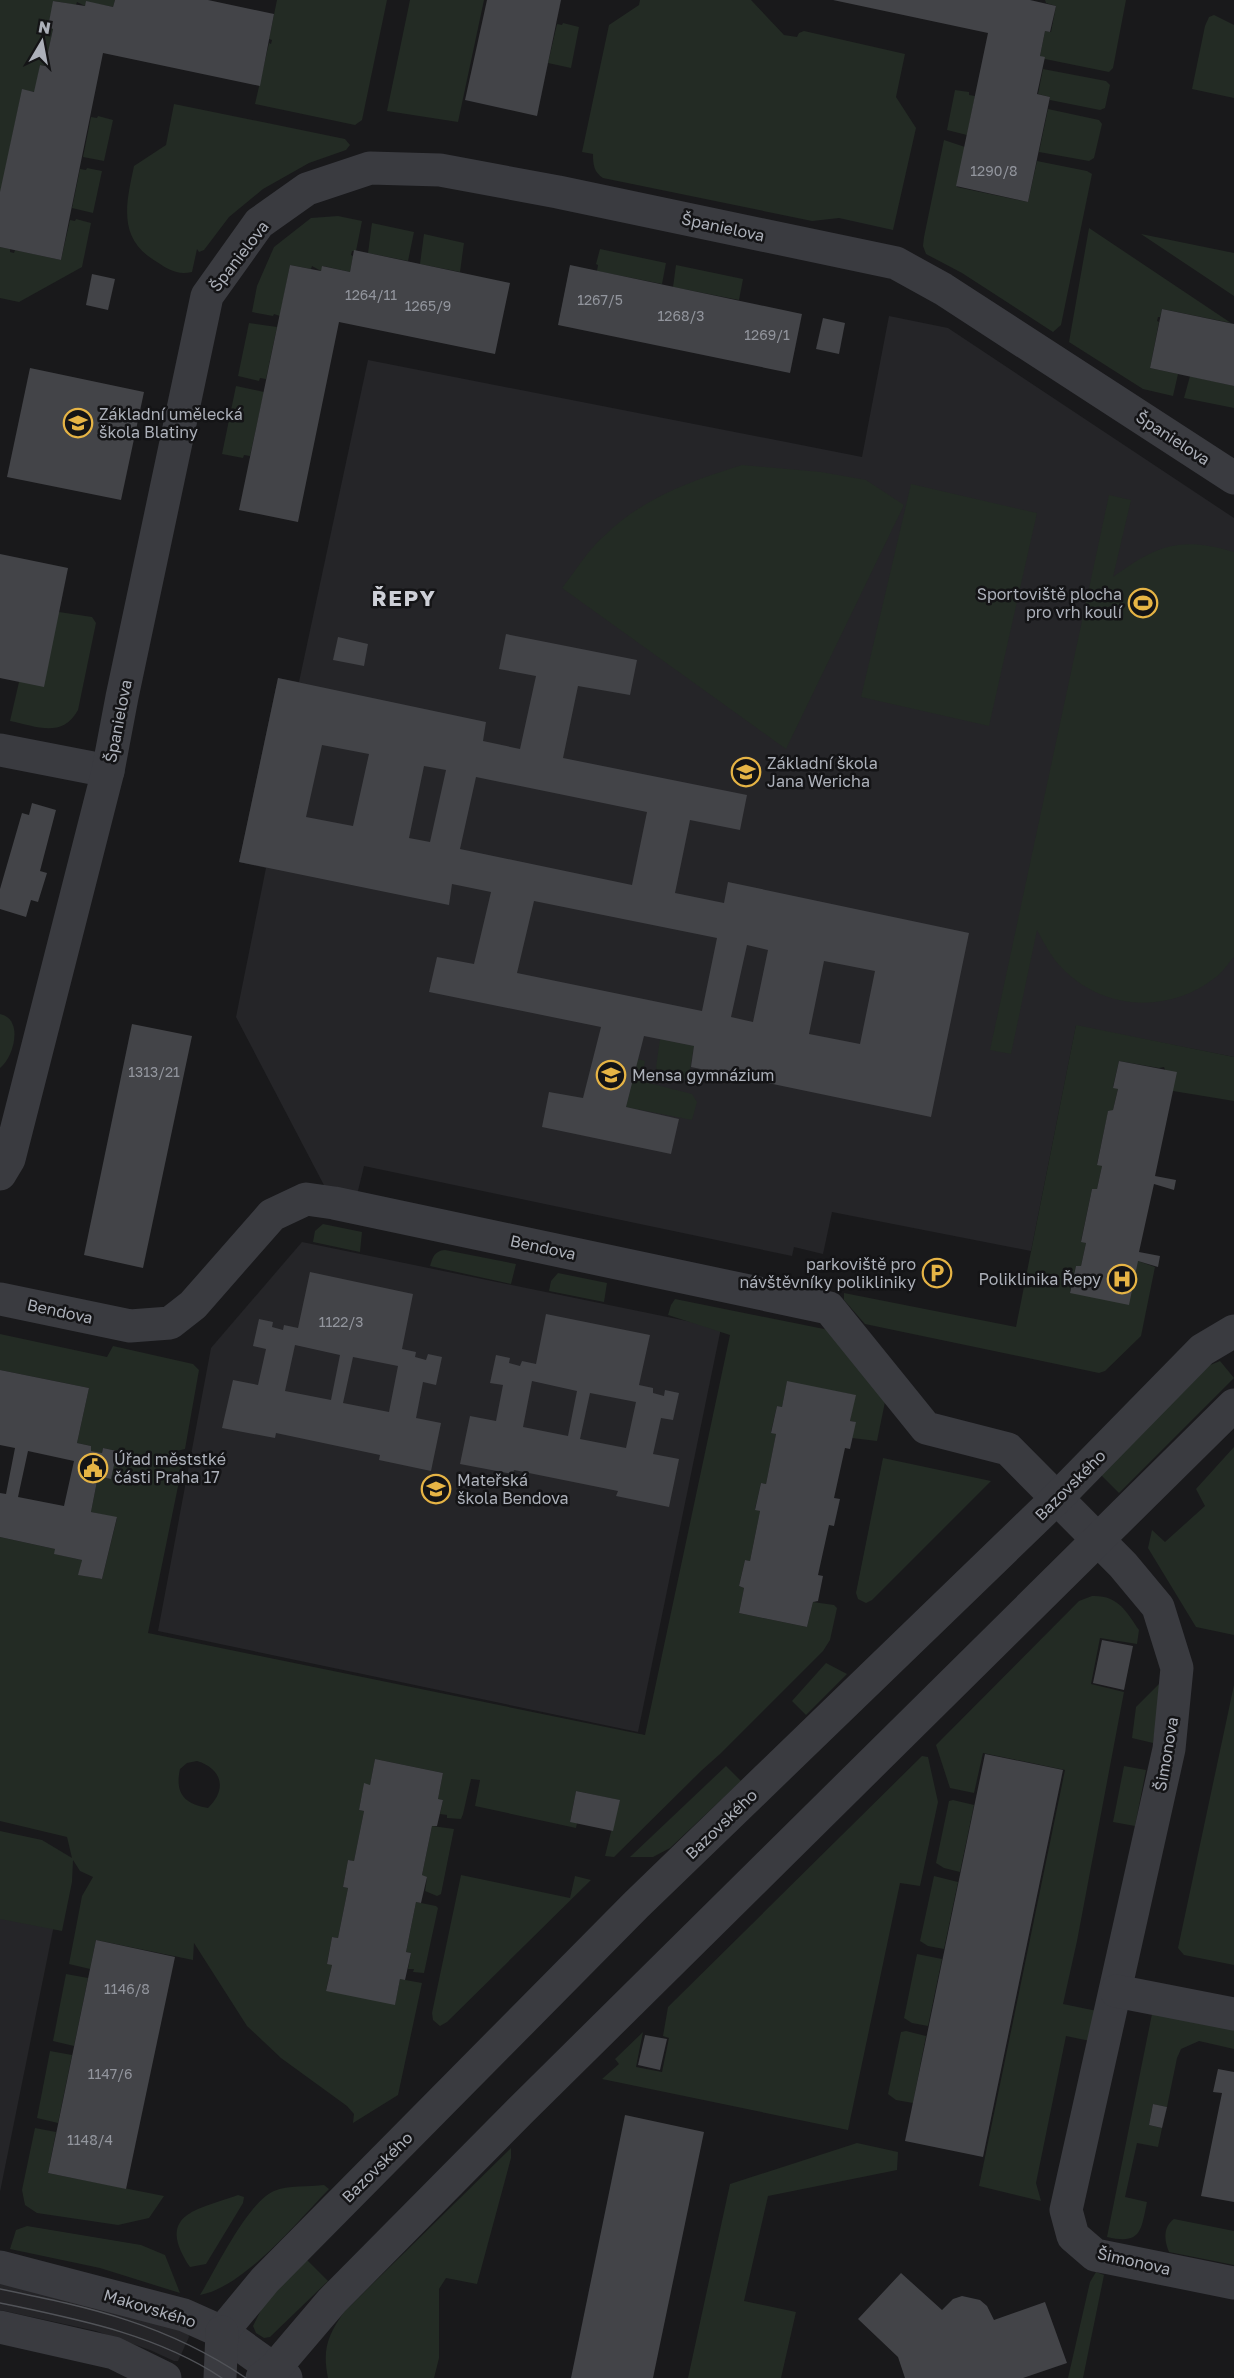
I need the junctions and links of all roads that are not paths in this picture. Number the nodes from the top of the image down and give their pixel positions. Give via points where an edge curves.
1 (1234, 478) edge
2 (0, 750) edge
3 (108, 771) junction
4 (0, 1174) edge
5 (0, 1299) edge
6 (1234, 1331) edge
7 (1234, 1405) edge
8 (1057, 1498) junction
9 (1097, 1540) junction
10 (1116, 1991) junction
11 (1234, 2014) edge
12 (0, 2266) edge
13 (1234, 2283) edge
14 (0, 2327) edge
15 (222, 2332) junction
16 (274, 2375) edge
17 (165, 2378) edge
18 (220, 2378) edge

1 - 3 street, Španielova via 943,289 896,263 451,172 370,168 307,189 259,223 207,296
2 - 3 street
3 - 4 street, Španielova via 9,1159
5 - 8 street, Bendova via 130,1326 170,1323 193,1305 272,1215 306,1199 334,1203 829,1308 926,1428 1008,1449
6 - 8 street, Bazovského via 1202,1350
7 - 9 street
8 - 9 street, Šimonova
8 - 15 street, Bazovského via 636,1905 265,2280
9 - 10 street, Šimonova via 1158,1607 1178,1668 1169,1749
9 - 16 street via 332,2301
10 - 11 street
10 - 13 street, Šimonova via 1066,2210 1073,2236 1095,2255
12 - 15 street, Makovského via 184,2315
14 - 17 street via 114,2353
15 - 16 street, Makovského
15 - 18 street

